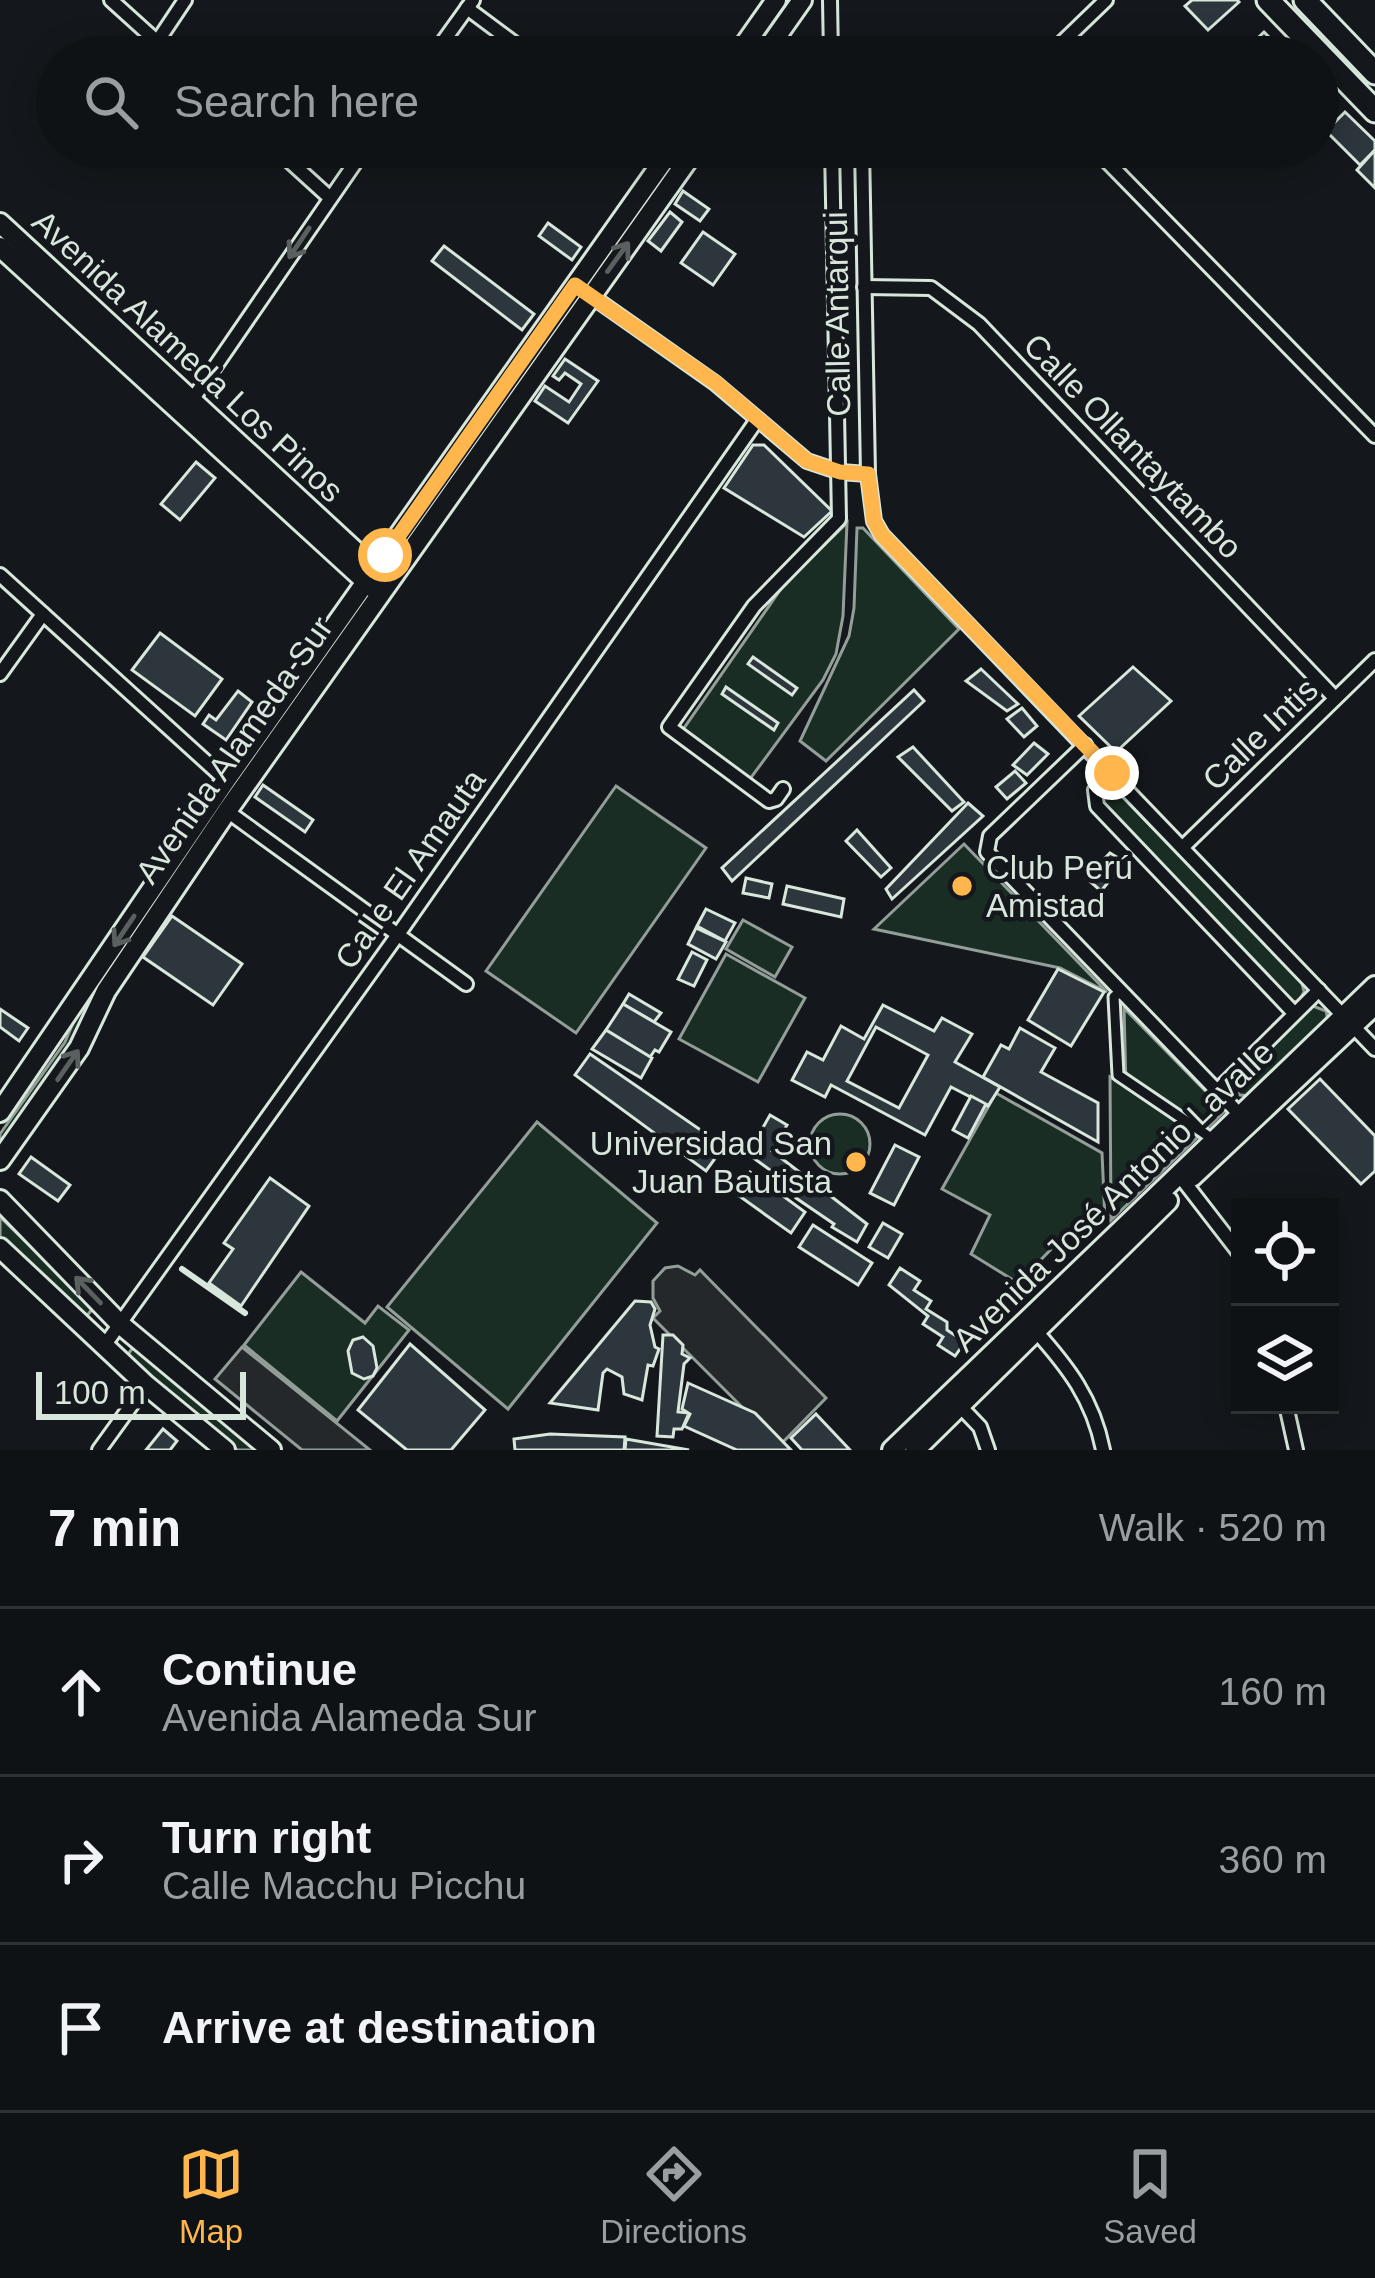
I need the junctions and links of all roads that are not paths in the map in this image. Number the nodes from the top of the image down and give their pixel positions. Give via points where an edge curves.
1 (111, 0) edge
2 (185, 0) edge
3 (776, 0) edge
4 (802, 0) edge
5 (830, 0) edge
6 (1106, 0) edge
7 (1268, 0) edge
8 (1305, 0) edge
9 (470, 4) edge
10 (151, 36) edge
11 (162, 36) edge
12 (447, 36) edge
13 (508, 36) edge
14 (751, 36) edge
15 (776, 36) edge
16 (831, 36) edge
17 (1069, 36) edge
18 (1303, 36) edge
19 (1372, 65) edge
20 (1339, 74) edge
21 (1348, 83) junction
22 (1375, 111) edge
23 (297, 168) edge
24 (350, 168) edge
25 (654, 168) edge
26 (680, 168) edge
27 (833, 168) edge
28 (862, 168) edge
29 (1113, 168) edge
30 (329, 197) junction
31 (3, 240) edge
32 (865, 286) junction
33 (583, 290) junction
34 (187, 408) junction
35 (757, 420) junction
36 (1375, 436) edge
37 (840, 472) junction
38 (868, 474) junction
39 (0, 575) edge
40 (377, 581) junction
41 (43, 614) junction
42 (1375, 660) edge
43 (0, 674) edge
44 (1335, 698) junction
45 (1085, 746) junction
46 (1112, 773) junction
47 (226, 780) junction
48 (783, 789) dead end
49 (227, 811) junction
50 (1183, 847) junction
51 (399, 933) junction
52 (466, 984) dead end
53 (1375, 986) edge
54 (1319, 990) junction
55 (1120, 992) junction
56 (1375, 1005) edge
57 (1294, 1013) junction
58 (1348, 1021) junction
59 (1375, 1049) edge
60 (1216, 1092) junction
61 (0, 1112) edge
62 (1245, 1120) junction
63 (1214, 1140) junction
64 (0, 1160) edge
65 (1183, 1178) junction
66 (0, 1200) edge
67 (1231, 1241) edge
68 (0, 1248) edge
69 (121, 1325) junction
70 (1031, 1326) junction
71 (104, 1346) junction
72 (146, 1385) junction
73 (955, 1401) junction
74 (1288, 1414) edge
75 (99, 1450) edge
76 (225, 1450) edge
77 (271, 1450) edge
78 (892, 1450) edge
79 (915, 1450) edge
80 (988, 1450) edge
81 (1103, 1450) edge
82 (1295, 1450) edge

1 - 10 street
2 - 11 street
3 - 14 main road
4 - 15 main road
5 - 16 street
6 - 17 street
7 - 18 main road
8 - 19 main road
9 - 12 street
9 - 13 street
19 - 21 street
20 - 21 main road
21 - 22 main road
23 - 30 street
24 - 30 street
25 - 33 main road, Avenida Alameda Sur
33 -> 26 main road, Avenida Alameda Sur
27 - 37 street
28 - 32 street, Calle Antarqui
29 - 36 street
30 -> 34 street
31 - 34 main road, Avenida Alameda Los Pinos
32 - 38 street, Calle Antarqui
32 - 44 street, Calle Ollantaytambo via 931,288 979,324
33 - 35 street
33 - 40 main road, Avenida Alameda Sur
34 - 40 main road, Avenida Alameda Los Pinos
35 - 37 street via 807,461
35 - 51 street, Calle El Amauta
37 - 38 street
37 - 48 street via 836,525 754,606 669,727 769,801
38 - 45 street, Calle Antarqui via 882,535
39 - 41 street
40 - 47 main road, Avenida Alameda Sur
40 - 49 main road, Avenida Alameda Sur
41 - 43 street
41 - 47 street
42 - 44 street, Calle Intis
44 - 50 street, Calle Intis
45 - 46 street, Calle Antarqui
45 - 55 street via 986,844 987,852
46 - 50 street, Calle Antarqui
46 - 57 street via 1095,790 1097,806
47 -> 61 main road, Avenida Alameda Sur
49 - 51 street
64 -> 49 main road, Avenida Alameda Sur
50 - 54 street, Calle Antarqui
51 - 52 street
51 - 69 street, Calle El Amauta
53 - 58 main road, Avenida José Antonio Lavalle
54 - 57 street
54 - 58 street, Calle Antarqui
55 - 60 street
55 - 63 street via 1118,1075
56 - 58 main road, Avenida José Antonio Lavalle
57 - 60 street
58 - 59 street, Calle Antarqui
58 - 62 main road, Avenida José Antonio Lavalle
60 - 62 street
62 - 63 main road, Avenida José Antonio Lavalle
62 - 65 main road, Avenida José Antonio Lavalle
63 - 65 main road, Avenida José Antonio Lavalle
65 - 67 street
65 - 70 main road, Avenida José Antonio Lavalle
69 -> 66 main road
68 - 71 main road
69 - 71 street, Calle El Amauta
69 - 77 main road
70 - 73 main road, Avenida José Antonio Lavalle
70 - 81 street via 1080,1383
71 - 72 main road
72 - 75 street
72 - 76 main road
73 - 78 main road, Avenida José Antonio Lavalle
73 - 79 main road, Avenida José Antonio Lavalle
73 - 80 street via 980,1427
74 - 82 street

